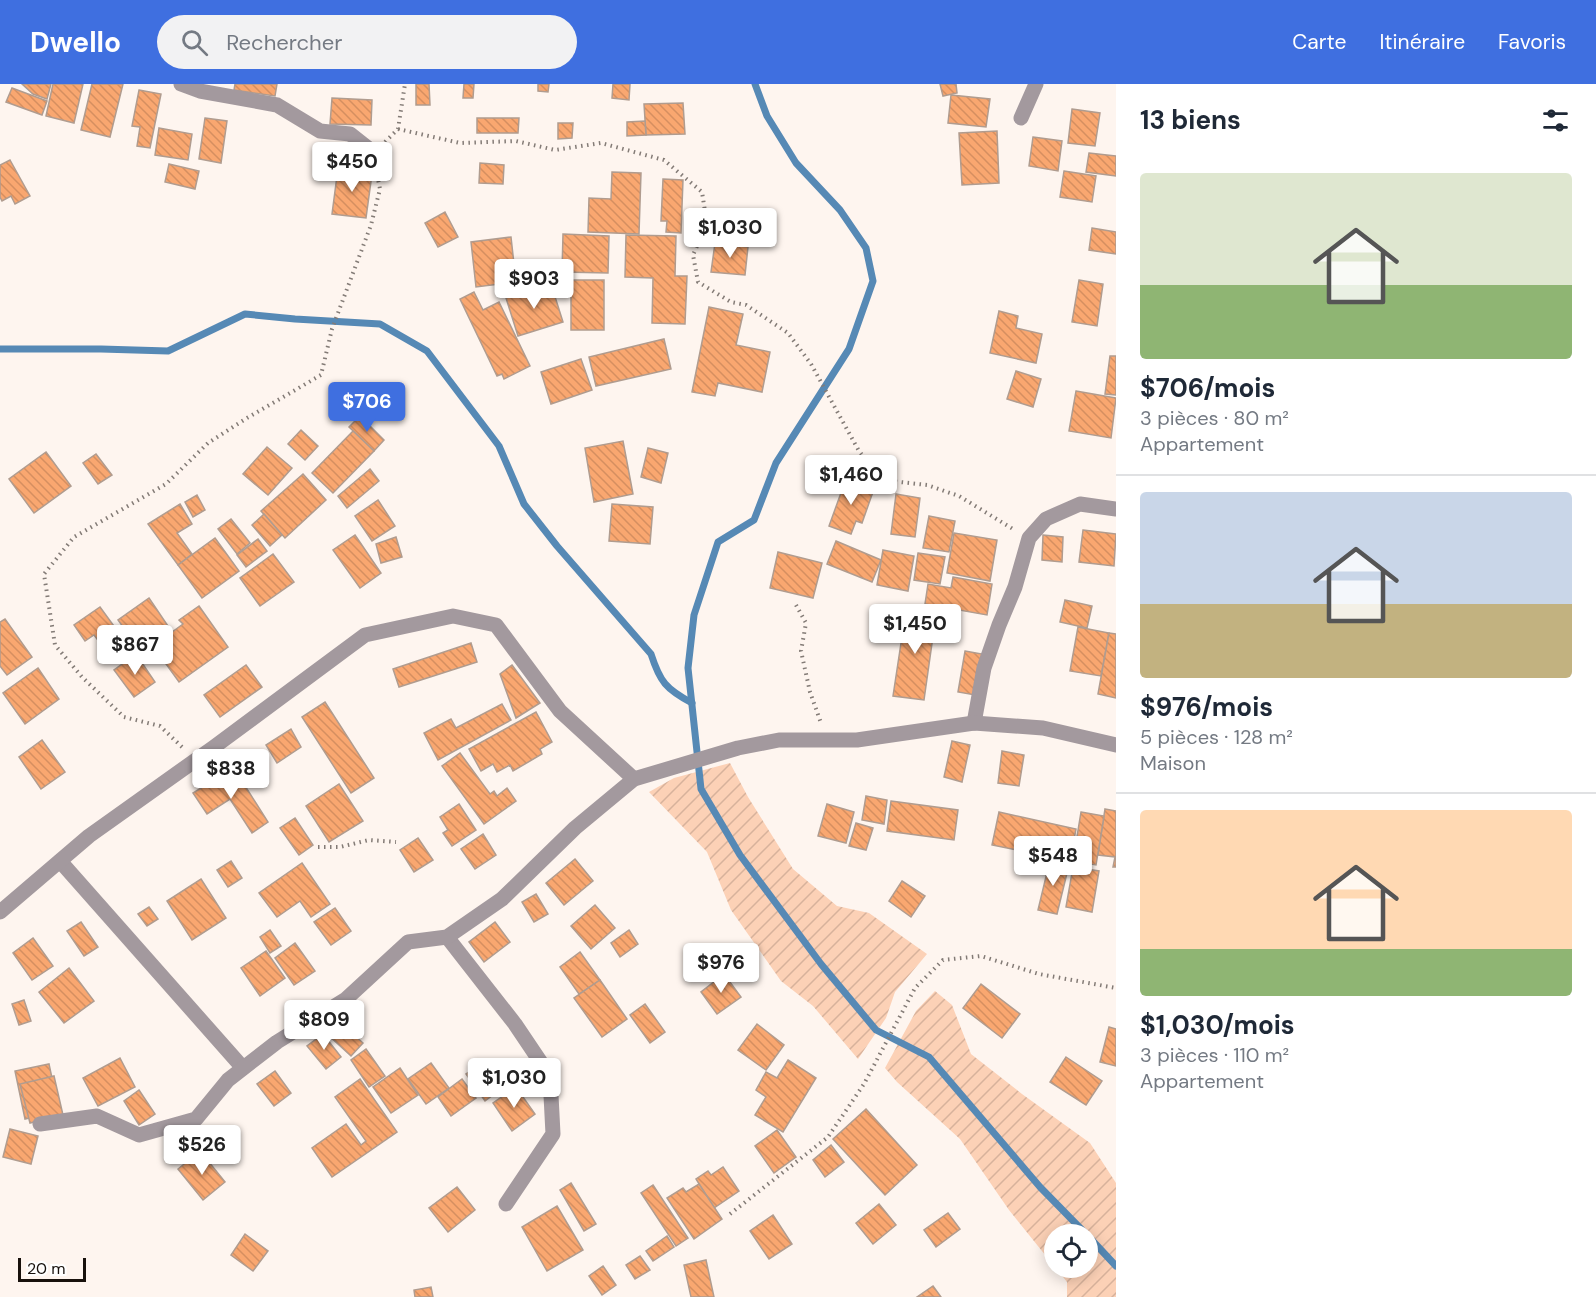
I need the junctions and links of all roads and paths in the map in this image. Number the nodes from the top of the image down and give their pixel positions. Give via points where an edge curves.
1 (181, 84) edge
2 (405, 84) edge
3 (1035, 84) edge
4 (1021, 118) dead end
5 (398, 129) junction
6 (374, 153) junction
7 (1116, 509) edge
8 (1029, 538) junction
9 (796, 605) dead end
10 (974, 723) junction
11 (827, 740) junction
12 (1116, 745) edge
13 (196, 760) junction
14 (634, 778) junction
15 (396, 842) dead end
16 (318, 847) dead end
17 (60, 861) junction
18 (0, 912) edge
19 (447, 937) junction
20 (1116, 988) edge
21 (243, 1068) junction
22 (40, 1124) dead end
23 (506, 1204) dead end
24 (730, 1214) dead end

1 - 6 street via 278,105 320,131 350,134
2 - 5 path
3 - 4 street
5 - 6 path
5 - 8 path via 460,142 516,141 555,150 601,143 664,160 702,192 707,224 693,255 699,282 731,302 746,305 788,333 811,364 859,451 882,480 927,485 959,496
6 - 13 path via 380,189 371,225 332,330 321,375 208,443 166,484 74,537 44,574 55,645 124,717 160,726
7 - 8 street via 1080,504 1046,519
8 - 10 street via 984,668
9 - 11 path via 806,623 801,651 810,692
10 - 11 street via 857,740
10 - 12 street via 1043,728
11 - 14 street via 779,740 738,748
13 - 14 street via 365,635 453,616 496,625 560,711
13 - 17 street
14 - 19 street via 502,898
15 - 16 path via 369,840
17 - 18 street
17 - 21 street
19 - 21 street via 408,942 346,999
19 - 23 street via 550,1076 553,1134
20 - 24 path via 1039,974 981,956 943,960 915,988 864,1084 828,1137
21 - 22 street via 196,1119 139,1135 97,1116

